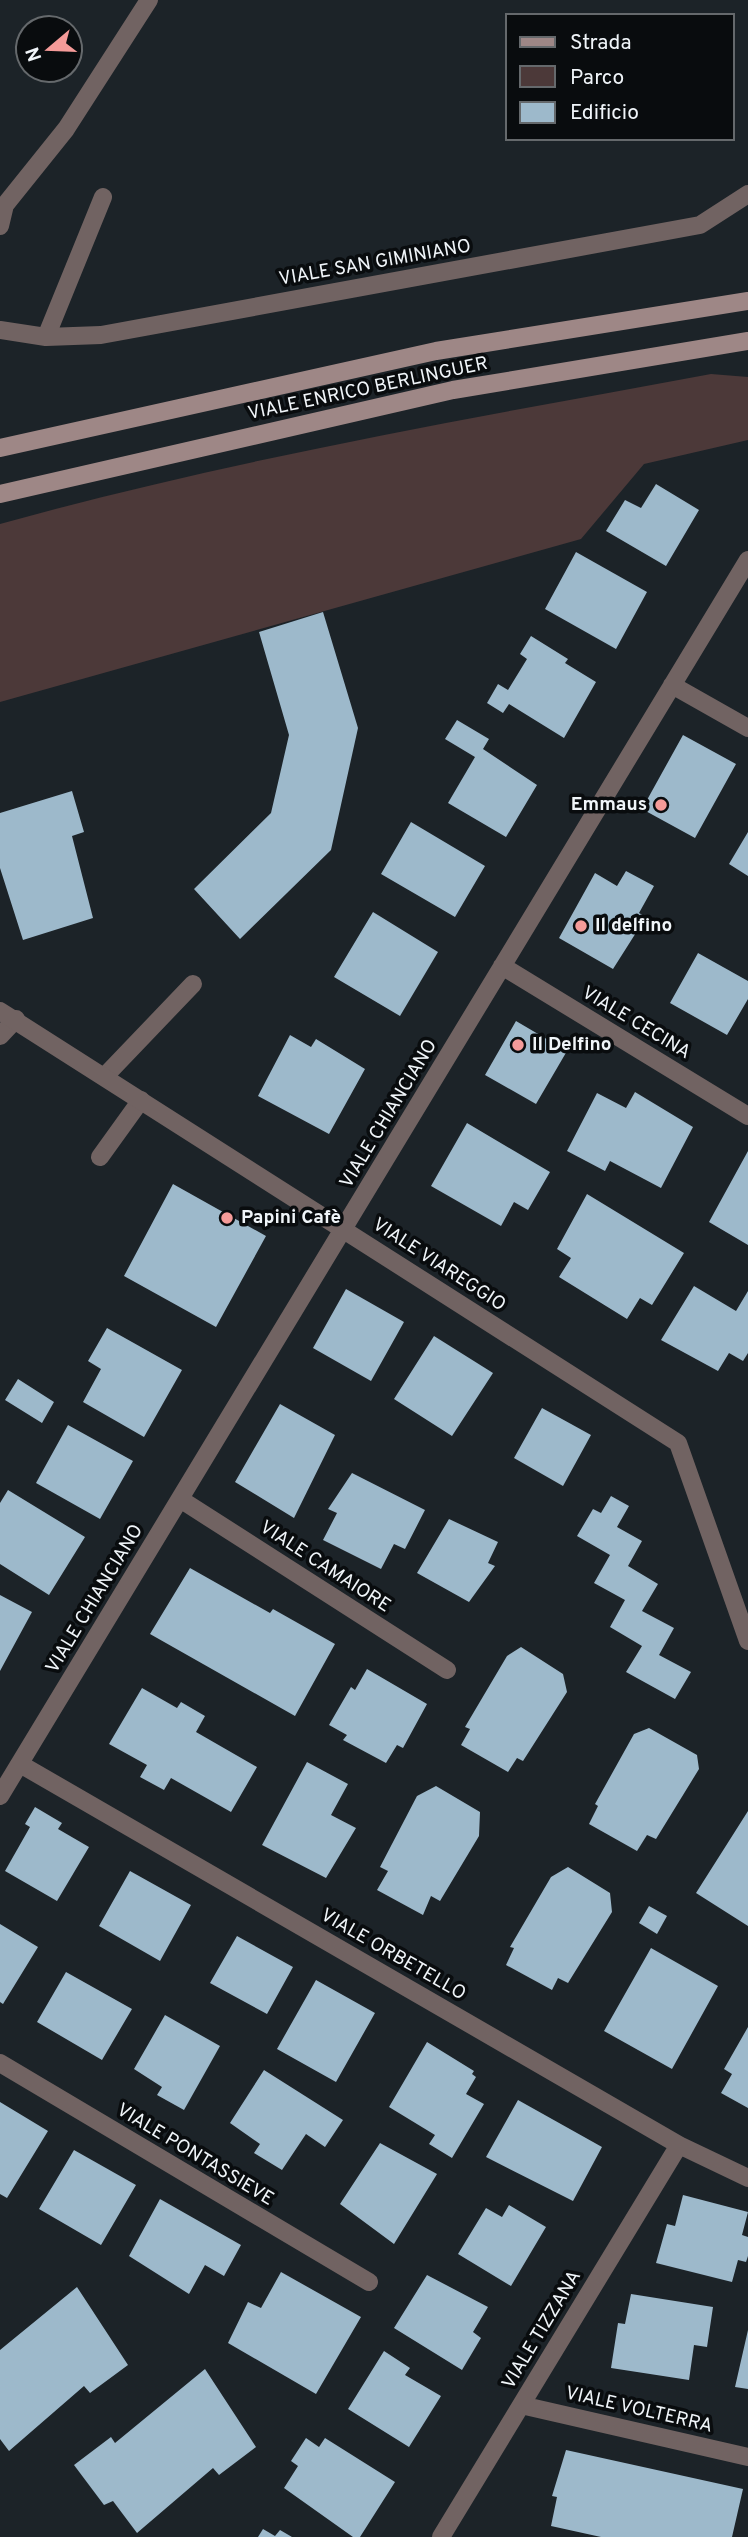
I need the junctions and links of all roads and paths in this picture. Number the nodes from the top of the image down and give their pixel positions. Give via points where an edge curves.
1 (149, 0) edge
2 (748, 194) edge
3 (103, 197) dead end
4 (0, 226) edge
5 (748, 301) edge
6 (0, 330) edge
7 (46, 337) junction
8 (748, 341) edge
9 (0, 447) edge
10 (0, 494) edge
11 (748, 560) edge
12 (673, 685) junction
13 (747, 725) edge
14 (502, 966) junction
15 (193, 984) dead end
16 (8, 1015) edge
17 (0, 1036) edge
18 (105, 1076) junction
19 (141, 1100) junction
20 (748, 1116) edge
21 (100, 1157) dead end
22 (343, 1229) junction
23 (180, 1499) junction
24 (748, 1641) edge
25 (447, 1670) dead end
26 (20, 1764) junction
27 (0, 1796) edge
28 (0, 2063) edge
29 (679, 2145) junction
30 (748, 2178) edge
31 (369, 2282) dead end
32 (521, 2405) junction
33 (748, 2457) edge
34 (441, 2537) edge

1 - 4 street via 66,129 5,205
2 - 7 street, VIALE SAN GIMINIANO via 700,225 101,335
3 - 7 street
5 - 9 main road, VIALE ENRICO BERLINGUER via 436,351
6 - 7 street, VIALE SAN GIMINIANO
8 - 10 main road, VIALE ENRICO BERLINGUER via 453,390
11 - 12 street, VIALE CHIANCIANO
12 - 13 street
12 - 14 street, VIALE CHIANCIANO
14 - 20 street, VIALE CECINA
14 - 22 street, VIALE CHIANCIANO
15 - 18 street
16 - 17 street
16 - 18 street, VIALE VIAREGGIO
18 - 19 street, VIALE VIAREGGIO
19 - 21 street
19 - 22 street, VIALE VIAREGGIO
22 - 23 street, VIALE CHIANCIANO
22 - 24 street, VIALE VIAREGGIO via 678,1443
23 - 25 street, VIALE CAMAIORE
23 - 26 street, VIALE CHIANCIANO
26 - 27 street, VIALE CHIANCIANO
26 - 29 street, VIALE ORBETELLO
28 - 31 street, VIALE PONTASSIEVE
29 - 30 street, VIALE ORBETELLO
29 - 32 street, VIALE TIZZANA
32 - 33 street, VIALE VOLTERRA
32 - 34 street, VIALE TIZZANA

